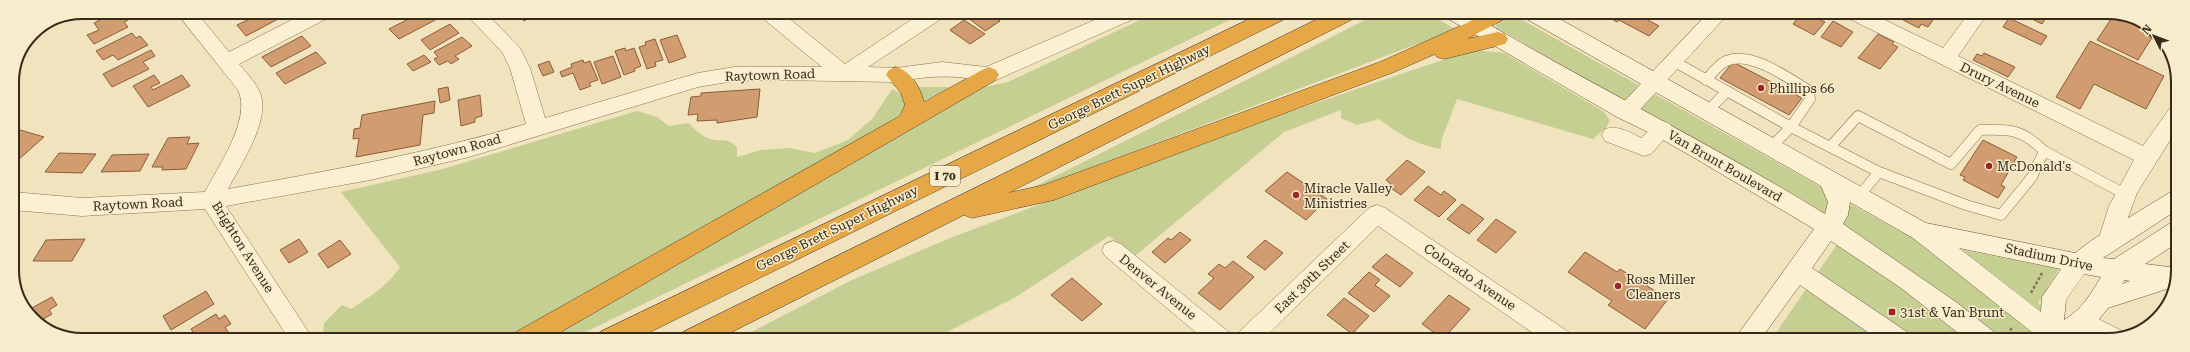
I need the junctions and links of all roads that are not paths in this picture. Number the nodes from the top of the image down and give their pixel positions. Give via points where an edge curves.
1 (191, 19) edge
2 (309, 19) edge
3 (480, 19) edge
4 (777, 19) edge
5 (926, 19) edge
6 (1115, 19) edge
7 (1268, 19) edge
8 (1336, 19) edge
9 (1464, 19) edge
10 (1488, 19) edge
11 (1542, 19) edge
12 (1715, 19) edge
13 (1867, 19) edge
14 (1975, 19) edge
15 (1476, 26) junction
16 (1498, 39) junction
17 (1946, 58) junction
18 (226, 62) junction
19 (1675, 62) junction
20 (1386, 67) junction
21 (844, 74) junction
22 (896, 75) junction
23 (989, 75) junction
24 (1706, 80) junction
25 (1655, 83) junction
26 (1727, 91) junction
27 (1626, 112) junction
28 (1707, 112) junction
29 (908, 121) junction
30 (2171, 122) edge
31 (537, 127) junction
32 (1791, 127) junction
33 (1663, 129) junction
34 (1612, 135) dead end
35 (1771, 147) junction
36 (1830, 147) junction
37 (2044, 151) junction
38 (2148, 158) junction
39 (1879, 172) junction
40 (1830, 180) junction
41 (2125, 194) junction
42 (1859, 196) junction
43 (211, 200) junction
44 (19, 202) edge
45 (2171, 203) edge
46 (1378, 214) joint
47 (943, 215) junction
48 (1829, 227) junction
49 (1922, 231) junction
50 (2171, 234) edge
51 (2110, 240) junction
52 (1113, 250) dead end
53 (2079, 263) junction
54 (2118, 269) junction
55 (1797, 270) junction
56 (2170, 277) edge
57 (2170, 280) edge
58 (2100, 301) junction
59 (2083, 321) junction
60 (296, 333) edge
61 (537, 333) edge
62 (623, 333) edge
63 (706, 333) edge
64 (1214, 333) edge
65 (1253, 333) edge
66 (1552, 333) edge
67 (1751, 333) edge
68 (1888, 333) edge
69 (1977, 333) edge
70 (2046, 333) edge
71 (2052, 333) edge
72 (2063, 333) edge
73 (2105, 333) edge

1 - 18 street, Brighton Avenue
2 - 18 street
3 - 31 street via 510,48 520,68
4 - 21 street
5 - 21 street
6 - 23 street, Raytown Road
7 - 62 highway, George Brett Super Highway / I 70
8 - 47 highway, I 70
9 - 15 main road, Van Brunt Boulevard
10 - 15 highway
11 - 25 main road
12 - 19 street
13 - 17 street, Drury Avenue
14 - 17 street
15 - 16 main road, Van Brunt Boulevard
15 - 20 highway
16 - 20 highway
16 - 27 main road, Van Brunt Boulevard
17 - 38 street, Drury Avenue
18 - 43 street, Brighton Avenue via 246,86 252,100 252,112 247,131
19 - 24 lane
19 - 25 street
20 - 47 highway via 1046,194
21 - 22 street, Raytown Road
21 - 31 street, Raytown Road via 734,74 698,80
22 - 23 street, Raytown Road via 917,81 964,83
22 - 29 highway via 910,90 915,105
23 - 29 highway
24 - 26 lane
24 - 32 lane via 1731,58 1746,58 1774,70 1808,90 1810,99
25 - 27 street
25 - 28 main road
26 - 28 lane
26 - 32 lane
27 - 33 main road, Van Brunt Boulevard
28 - 35 main road
29 - 61 highway
30 - 38 street
31 - 43 street, Raytown Road via 469,149 370,172
32 - 35 lane
32 - 36 lane
33 - 34 street via 1644,148
33 - 48 main road, Van Brunt Boulevard
35 - 40 main road
36 - 37 lane via 1858,116 1951,164 1980,130 2014,129 2034,140
36 - 39 lane
37 - 39 lane via 2041,161 2020,193 2001,215
37 - 41 lane
38 - 41 street
39 - 42 lane
40 - 42 main road
40 - 48 main road via 1839,202 1837,215
41 - 51 street via 2113,220
42 - 49 main road
43 - 44 street, Raytown Road via 82,207
43 - 60 street, Brighton Avenue
45 - 51 main road
46 - 65 street, East 30th Street
46 - 66 street, Colorado Avenue
47 - 63 highway, I 70
48 - 55 main road
48 - 69 main road, Van Brunt Boulevard via 1901,274
49 - 53 main road, Stadium Drive
49 - 70 main road
50 - 54 main road
51 - 53 main road
52 - 64 street, Denver Avenue
53 - 54 main road, Stadium Drive
53 - 71 main road via 2054,297
54 - 56 main road, Stadium Drive
54 - 58 main road
55 - 67 main road
55 - 68 main road
57 - 58 main road
58 - 59 main road
59 - 72 main road
59 - 73 street

